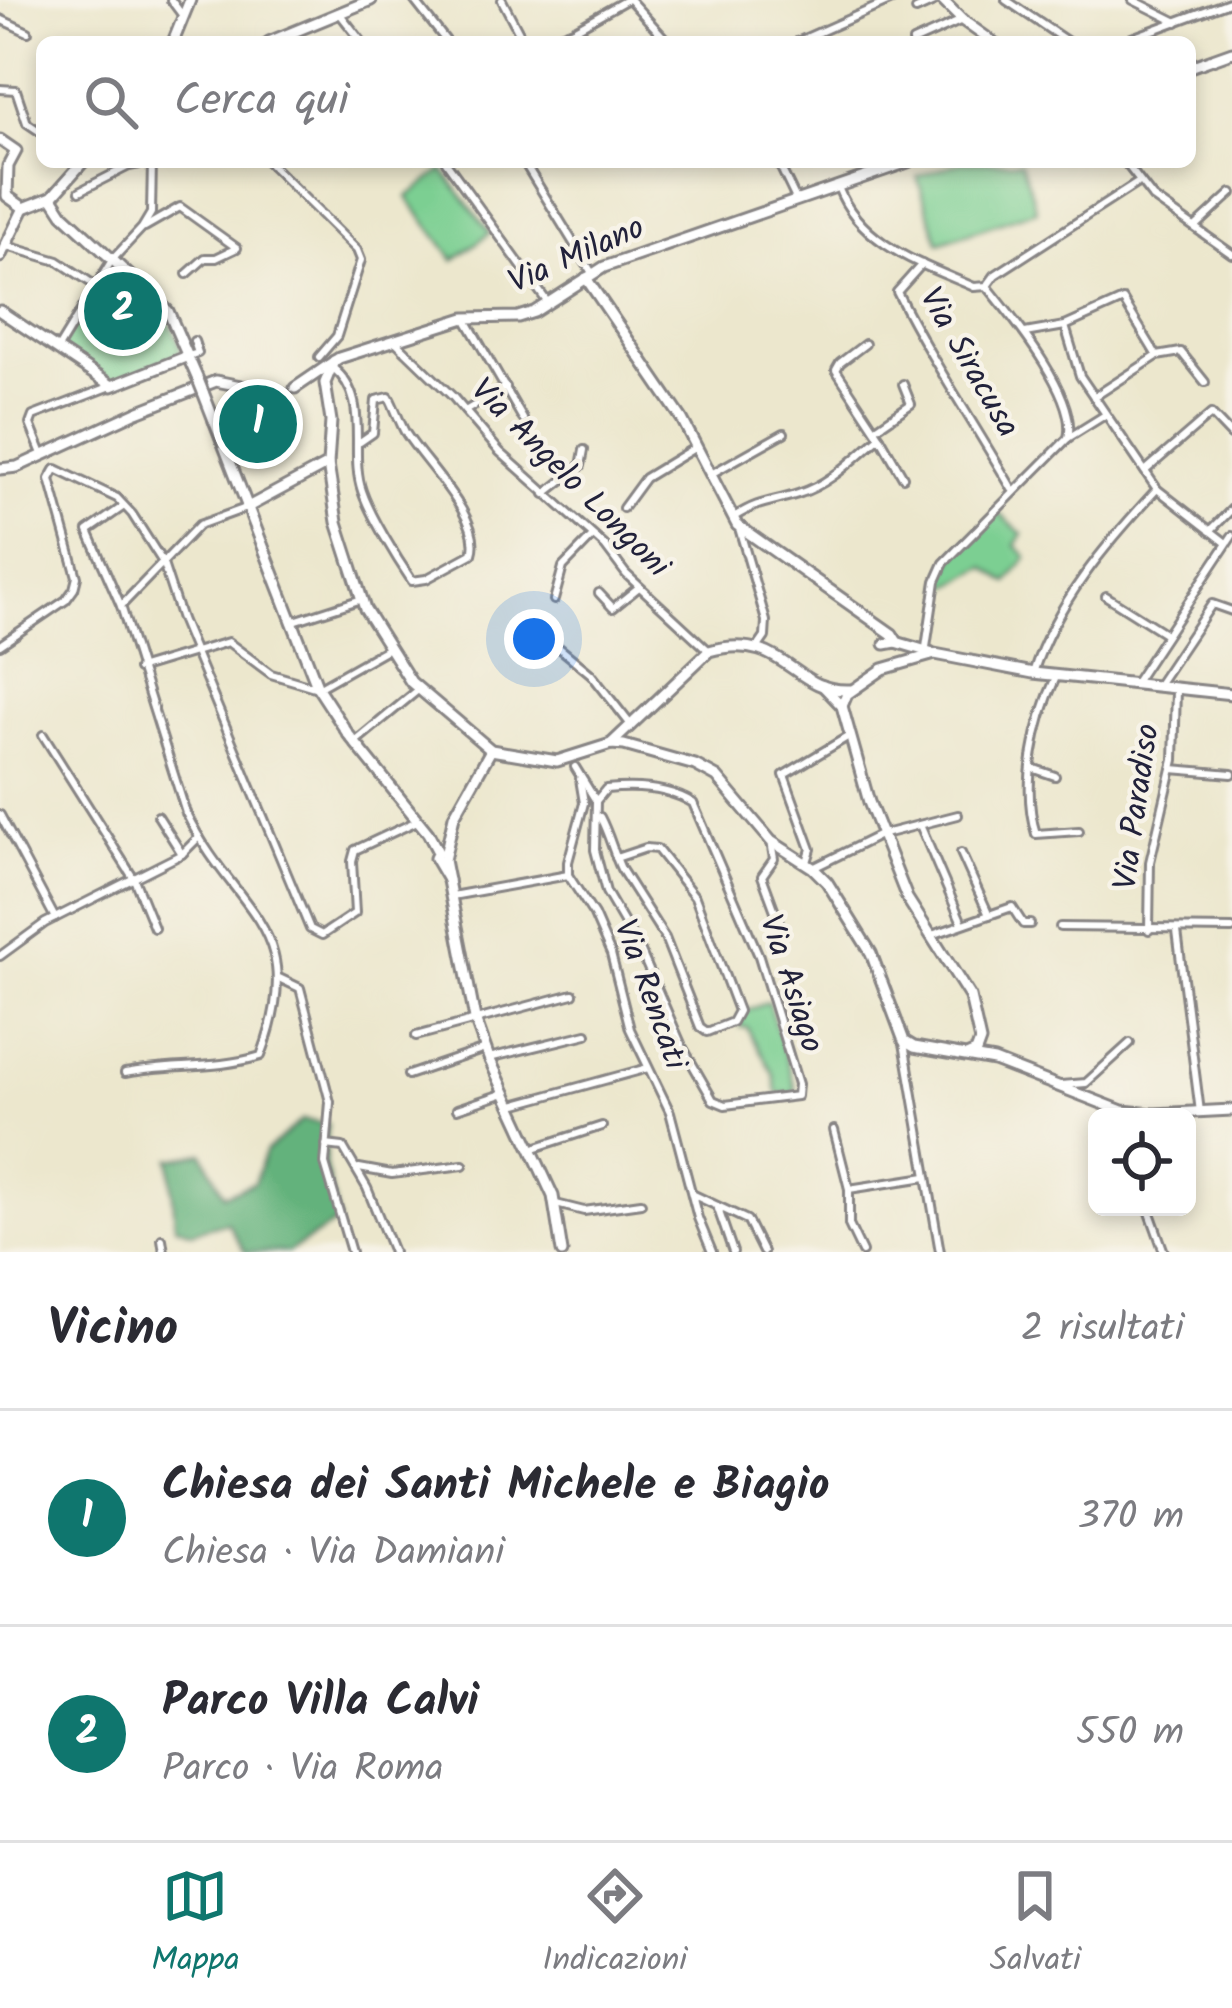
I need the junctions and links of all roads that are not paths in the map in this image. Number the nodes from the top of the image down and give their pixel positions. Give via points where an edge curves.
1 (171, 0) edge
2 (190, 0) edge
3 (371, 0) edge
4 (502, 0) edge
5 (628, 0) edge
6 (892, 0) edge
7 (942, 0) edge
8 (1006, 0) edge
9 (1133, 0) edge
10 (1232, 1) edge
11 (418, 2) edge
12 (916, 10) dead end
13 (340, 14) junction
14 (183, 16) junction
15 (0, 19) edge
16 (962, 20) junction
17 (1177, 22) junction
18 (28, 32) dead end
19 (175, 36) edge
20 (283, 36) edge
21 (357, 36) edge
22 (443, 36) edge
23 (521, 36) edge
24 (557, 36) edge
25 (662, 36) edge
26 (811, 36) edge
27 (926, 36) edge
28 (985, 36) edge
29 (1058, 36) edge
30 (1138, 36) edge
31 (1232, 52) edge
32 (1196, 65) edge
33 (0, 88) edge
34 (36, 129) edge
35 (0, 140) edge
36 (4, 166) edge
37 (78, 168) edge
38 (124, 168) edge
39 (151, 168) edge
40 (274, 168) edge
41 (450, 168) edge
42 (531, 168) edge
43 (781, 168) edge
44 (890, 168) edge
45 (1129, 168) edge
46 (1139, 182) junction
47 (838, 185) junction
48 (80, 191) dead end
49 (1232, 193) edge
50 (3, 197) edge
51 (52, 197) junction
52 (796, 199) junction
53 (24, 208) junction
54 (1195, 227) junction
55 (142, 228) junction
56 (3, 251) edge
57 (1232, 254) edge
58 (112, 260) junction
59 (922, 264) junction
60 (187, 274) dead end
61 (589, 275) junction
62 (96, 286) junction
63 (987, 286) junction
64 (548, 303) junction
65 (0, 311) edge
66 (465, 318) junction
67 (1065, 326) junction
68 (1025, 333) junction
69 (194, 341) dead end
70 (395, 341) junction
71 (865, 344) dead end
72 (57, 350) junction
73 (193, 355) junction
74 (1157, 356) junction
75 (319, 357) dead end
76 (331, 363) junction
77 (1205, 382) dead end
78 (325, 383) junction
79 (903, 384) dead end
80 (112, 386) junction
81 (506, 387) junction
82 (295, 388) junction
83 (281, 394) junction
84 (1094, 397) junction
85 (465, 410) junction
86 (1105, 415) junction
87 (524, 419) dead end
88 (214, 421) junction
89 (878, 432) junction
90 (784, 433) dead end
91 (1231, 435) edge
92 (1068, 438) junction
93 (360, 442) junction
94 (697, 447) junction
95 (584, 450) dead end
96 (46, 453) junction
97 (328, 464) junction
98 (56, 469) junction
99 (1, 471) edge
100 (1145, 471) junction
101 (710, 474) junction
102 (903, 477) dead end
103 (1156, 489) junction
104 (1013, 490) junction
105 (545, 494) junction
106 (124, 506) junction
107 (246, 508) junction
108 (623, 508) dead end
109 (1232, 509) edge
110 (735, 521) junction
111 (1210, 531) junction
112 (592, 536) junction
113 (1229, 539) edge
114 (162, 562) junction
115 (639, 587) junction
116 (599, 593) dead end
117 (1106, 596) dead end
118 (362, 599) junction
119 (554, 600) dead end
120 (121, 606) junction
121 (1232, 611) edge
122 (290, 622) junction
123 (1166, 634) junction
124 (551, 641) dead end
125 (894, 643) junction
126 (0, 644) edge
127 (758, 647) junction
128 (387, 649) junction
129 (927, 650) junction
130 (196, 651) junction
131 (710, 651) junction
132 (881, 657) junction
133 (897, 664) junction
134 (138, 669) junction
135 (1034, 673) junction
136 (1056, 675) junction
137 (872, 677) junction
138 (1134, 684) junction
139 (823, 686) junction
140 (1157, 686) junction
141 (318, 688) junction
142 (852, 689) junction
143 (418, 690) junction
144 (1176, 690) junction
145 (1232, 694) edge
146 (842, 706) junction
147 (631, 725) junction
148 (43, 735) dead end
149 (849, 736) junction
150 (355, 742) junction
151 (618, 742) junction
152 (491, 750) junction
153 (573, 763) junction
154 (1032, 768) junction
155 (1172, 769) junction
156 (1232, 774) edge
157 (1055, 776) dead end
158 (596, 801) junction
159 (598, 814) junction
160 (0, 815) edge
161 (958, 815) dead end
162 (158, 816) dead end
163 (418, 821) junction
164 (920, 825) junction
165 (1079, 831) dead end
166 (880, 835) junction
167 (199, 838) junction
168 (771, 841) junction
169 (961, 853) dead end
170 (182, 854) junction
171 (441, 857) junction
172 (616, 858) junction
173 (809, 865) junction
174 (568, 875) junction
175 (134, 879) junction
176 (452, 896) junction
177 (988, 915) junction
178 (55, 918) junction
179 (779, 922) dead end
180 (962, 923) junction
181 (1030, 924) dead end
182 (1060, 927) dead end
183 (154, 928) dead end
184 (1232, 929) edge
185 (1149, 930) junction
186 (1177, 931) junction
187 (932, 934) junction
188 (0, 956) edge
189 (278, 977) junction
190 (573, 994) dead end
191 (475, 1019) junction
192 (587, 1034) dead end
193 (416, 1036) dead end
194 (904, 1041) junction
195 (1130, 1042) dead end
196 (979, 1045) junction
197 (923, 1051) junction
198 (486, 1054) junction
199 (969, 1055) junction
200 (904, 1059) junction
201 (994, 1061) junction
202 (648, 1068) junction
203 (125, 1072) dead end
204 (407, 1075) dead end
205 (1061, 1084) junction
206 (505, 1093) junction
207 (511, 1105) junction
208 (1115, 1108) edge
209 (457, 1109) dead end
210 (1232, 1110) edge
211 (1196, 1112) edge
212 (1200, 1112) junction
213 (602, 1126) dead end
214 (834, 1130) dead end
215 (326, 1145) junction
216 (531, 1149) junction
217 (463, 1165) dead end
218 (356, 1167) junction
219 (926, 1178) junction
220 (849, 1189) junction
221 (694, 1195) junction
222 (641, 1203) dead end
223 (556, 1204) junction
224 (718, 1209) junction
225 (1151, 1216) edge
226 (162, 1239) dead end
227 (164, 1252) edge
228 (350, 1252) edge
229 (393, 1252) edge
230 (562, 1252) edge
231 (712, 1252) edge
232 (733, 1252) edge
233 (763, 1252) edge
234 (862, 1252) edge
235 (940, 1252) edge
236 (1164, 1252) edge

1 - 14 street
2 - 14 main road
3 - 13 main road
4 - 23 street
5 - 24 street
5 - 25 street
6 - 26 street
7 - 12 street
7 - 16 main road
8 - 29 street
9 - 17 street
10 - 17 street
11 - 22 street
13 - 20 main road
13 - 21 street
14 - 19 main road
15 - 18 street
16 - 27 street
16 - 28 main road
17 - 30 street
31 - 32 main road
33 - 34 street via 16,90
35 - 36 main road via 14,148
36 - 50 main road
37 - 51 main road
38 - 48 street
39 - 55 street via 151,213
40 - 75 street via 361,260 337,336
41 - 64 street
42 - 61 street
43 - 52 street
44 - 47 main road, Via Milano
45 - 46 street
46 - 54 street
46 - 63 street
47 - 52 main road, Via Milano
47 - 59 street via 861,226
49 - 54 street
50 - 53 main road
51 - 53 main road
51 - 58 main road
52 - 61 main road, Via Milano
53 - 56 main road
54 - 57 street
55 - 58 street
55 - 60 street via 180,207 237,248
56 - 62 street via 58,261
58 - 62 street
58 - 73 main road via 168,311
59 - 63 street
59 - 104 street, Via Siracusa via 897,292
61 - 64 main road, Via Milano
61 - 94 main road
62 - 72 street
63 - 68 street
64 - 66 main road, Via Milano via 518,317
65 - 72 main road
66 - 70 main road, Via Milano
66 - 81 street
67 - 68 street
67 - 74 street via 1123,300
67 - 84 street
68 - 92 street via 1066,407
69 - 73 street
70 - 76 main road, Via Milano
70 - 85 street, Via Angelo Longoni
71 - 89 street via 836,370
72 - 80 main road
73 - 80 main road
73 - 88 main road
74 - 77 street via 1181,352
74 - 84 street
76 - 78 main road
76 - 82 main road, Via Milano
76 - 93 street via 354,401
78 - 82 main road via 314,378
78 - 97 main road
79 - 89 street via 911,404
80 - 96 street via 33,416
81 - 85 street
81 - 87 street
82 - 83 main road
83 - 88 main road
83 - 96 main road via 216,381
84 - 86 street
85 - 105 street, Via Angelo Longoni
86 - 92 street
86 - 100 street
88 - 107 main road
89 - 102 street
89 - 110 street via 841,470 796,495 758,502
90 - 101 street
91 - 100 street via 1211,414
92 - 104 street
93 - 93 street via 373,433 376,400 389,397 465,518 472,554 412,581 362,490
94 - 101 main road
94 - 108 street via 645,478
95 - 105 street via 581,466
96 - 98 street
96 - 99 main road
97 - 107 main road
97 - 118 main road
98 - 106 street
98 - 126 street via 50,477 74,590
100 - 103 street
101 - 110 main road
103 - 111 street
103 - 135 street via 1062,608
104 - 129 street via 944,563
105 - 112 street, Via Angelo Longoni
106 - 114 street
106 - 120 street via 88,530
107 - 114 street via 199,525
107 - 122 main road
109 - 111 street
110 - 125 main road via 889,631
110 - 127 street via 766,621
111 - 113 street
112 - 115 street, Via Angelo Longoni
112 - 119 street via 562,567
113 - 123 street
114 - 120 street
114 - 130 street
115 - 116 street via 613,608
115 - 131 street, Via Angelo Longoni
117 - 123 street
118 - 122 street
118 - 128 main road
120 - 134 street
121 - 140 street via 1212,604
122 - 141 main road
123 - 138 street
124 - 147 street via 591,674
125 - 129 main road
125 - 132 main road
125 - 133 main road via 904,655
127 - 131 main road
127 - 139 main road
128 - 141 street
128 - 143 main road
129 - 133 main road
129 - 135 main road
130 - 134 street
130 - 141 street via 228,642 271,674
130 - 163 street via 304,921 322,935 356,913 355,850
131 - 147 main road
132 - 133 main road
132 - 137 main road
133 - 137 main road
134 - 167 street
135 - 136 main road
136 - 138 main road
136 - 154 street via 1042,705
137 - 142 main road
138 - 140 main road
139 - 142 main road
139 - 146 main road
140 - 144 main road
141 - 150 main road
142 - 146 main road
143 - 150 street
143 - 152 main road
144 - 145 main road
144 - 155 street, Via Paradiso
146 - 149 main road
147 - 151 main road
148 - 175 street
149 - 166 main road
149 - 173 street via 784,775 811,849
150 - 163 main road
151 - 153 main road
151 - 168 main road via 717,777
152 - 153 main road
152 - 171 main road via 454,815
153 - 158 street
153 - 174 street via 584,803
154 - 157 street
154 - 165 street via 1028,809 1036,834
155 - 156 street
155 - 185 street, Via Paradiso via 1150,862
158 - 159 street, Via Asiago
158 - 159 street, Via Asiago via 622,787 693,803 759,956 797,1096 725,1106 713,1100 605,892 595,850
159 - 172 street
160 - 178 street
161 - 164 street
162 - 170 street
163 - 171 main road
164 - 166 street
164 - 180 street
166 - 173 street
166 - 187 main road
167 - 170 street
167 - 189 street via 268,934
168 - 173 main road
168 - 179 street via 774,859 762,876
169 - 177 street
170 - 175 street
171 - 176 main road
172 - 172 street via 665,938 700,1027 707,1032 732,1022 738,1011 695,897 657,849
173 - 194 main road via 871,953
174 - 176 street
174 - 202 street, Via Rencati via 603,934
175 - 178 street
175 - 183 street
176 - 191 main road
177 - 180 street
177 - 181 street via 1012,908
178 - 188 street
180 - 187 street
182 - 185 street, Via Paradiso
184 - 186 street, Via Paradiso
185 - 186 street, Via Paradiso
186 - 212 street
187 - 196 main road via 970,997
189 - 203 street via 276,1015 261,1056 212,1068
189 - 215 street via 300,988 330,1102
190 - 191 street
191 - 193 street
191 - 198 main road
192 - 198 street
194 - 197 main road
194 - 200 street
195 - 205 street via 1086,1083
196 - 199 main road
196 - 201 main road
197 - 199 main road
197 - 200 street
198 - 204 street
198 - 206 main road
199 - 201 main road
200 - 219 street
201 - 205 main road
202 - 207 street
202 - 221 street, Via Rencati
205 - 208 main road
206 - 207 main road
206 - 209 street
207 - 216 main road
210 - 212 main road
211 - 212 main road
213 - 216 street
214 - 220 street
215 - 218 street via 343,1147
215 - 228 street
216 - 223 main road
217 - 218 street via 392,1174
218 - 229 street
219 - 220 street
219 - 235 street
220 - 234 street via 849,1225
221 - 224 street
221 - 231 street, Via Rencati
222 - 223 street via 584,1211
223 - 230 main road
224 - 232 street
224 - 233 street via 747,1220
225 - 236 street
226 - 227 street

